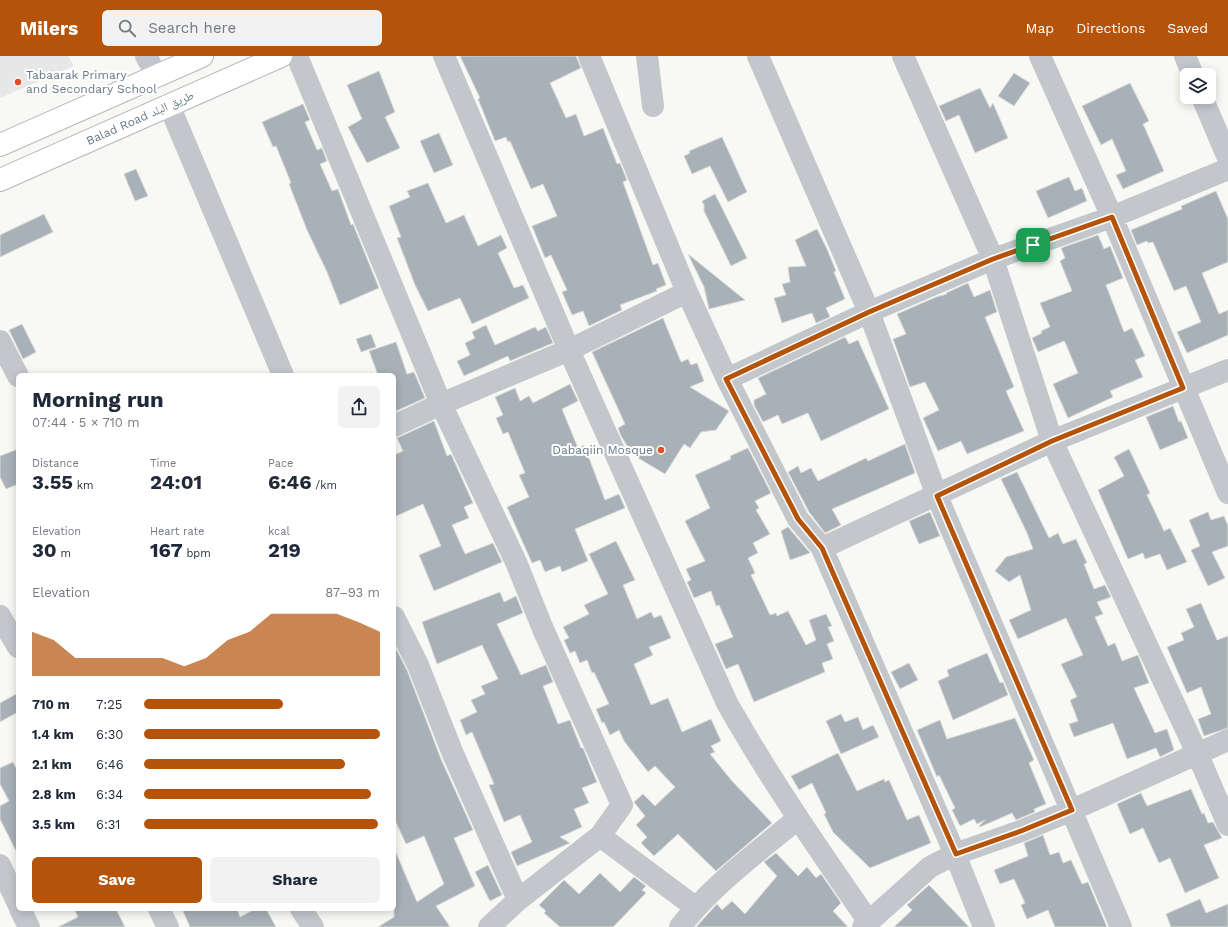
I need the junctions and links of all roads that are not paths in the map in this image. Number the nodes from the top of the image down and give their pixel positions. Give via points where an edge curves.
1 (146, 56) edge
2 (202, 56) edge
3 (280, 56) edge
4 (297, 56) edge
5 (444, 56) edge
6 (589, 56) edge
7 (647, 56) edge
8 (758, 56) edge
9 (903, 56) edge
10 (1040, 56) edge
11 (1185, 56) edge
12 (1190, 68) edge
13 (156, 76) junction
14 (1205, 104) edge
15 (169, 105) junction
16 (653, 106) dead end
17 (0, 145) edge
18 (1228, 158) edge
19 (1228, 169) edge
20 (0, 180) edge
21 (1112, 217) junction
22 (993, 259) junction
23 (687, 292) junction
24 (869, 312) junction
25 (0, 341) edge
26 (569, 350) junction
27 (1228, 370) edge
28 (16, 373) edge
29 (282, 373) edge
30 (726, 379) junction
31 (1183, 388) junction
32 (441, 404) junction
33 (396, 425) edge
34 (1052, 441) junction
35 (1228, 493) edge
36 (937, 496) junction
37 (822, 548) junction
38 (0, 616) edge
39 (396, 621) edge
40 (16, 644) edge
41 (1228, 740) edge
42 (1197, 753) junction
43 (1072, 810) junction
44 (797, 819) junction
45 (1228, 825) edge
46 (600, 836) junction
47 (956, 854) junction
48 (0, 865) edge
49 (16, 900) edge
50 (518, 900) junction
51 (695, 907) junction
52 (21, 911) edge
53 (159, 911) edge
54 (302, 911) edge
55 (866, 924) edge
56 (29, 927) edge
57 (168, 927) edge
58 (313, 927) edge
59 (489, 927) edge
60 (680, 927) edge
61 (984, 927) edge
62 (1121, 927) edge

1 - 13 street
2 - 13 highway
3 - 15 highway, Balad Road طريق البلد
4 - 32 street
5 - 26 street
6 - 23 street
7 - 16 street
8 - 24 street
9 - 22 street
10 - 21 street
11 - 12 street
13 - 17 highway
14 - 18 street
15 - 20 highway, Balad Road طريق البلد
15 - 29 street
19 - 21 street
21 - 22 street
21 - 31 street
22 - 24 street
22 - 34 street
23 - 26 street
23 - 30 street
24 - 30 street
24 - 36 street
25 - 28 street
26 - 32 street
26 - 44 street via 727,703 758,759
27 - 31 street
30 - 37 street via 798,519
31 - 34 street
31 - 35 street
32 - 33 street
32 - 46 street via 516,562 543,629 622,805
34 - 36 street
34 - 42 street
36 - 37 street
36 - 43 street
37 - 47 street
38 - 40 street
39 - 50 street via 418,665 453,754
41 - 42 street
42 - 43 street
42 - 45 street
43 - 47 street
43 - 62 street
44 - 51 street
44 - 55 street
46 - 50 street
46 - 51 street
47 - 55 street via 930,867
47 - 61 street
48 - 49 street
50 - 59 street
51 - 60 street
52 - 56 street
53 - 57 street
54 - 58 street

